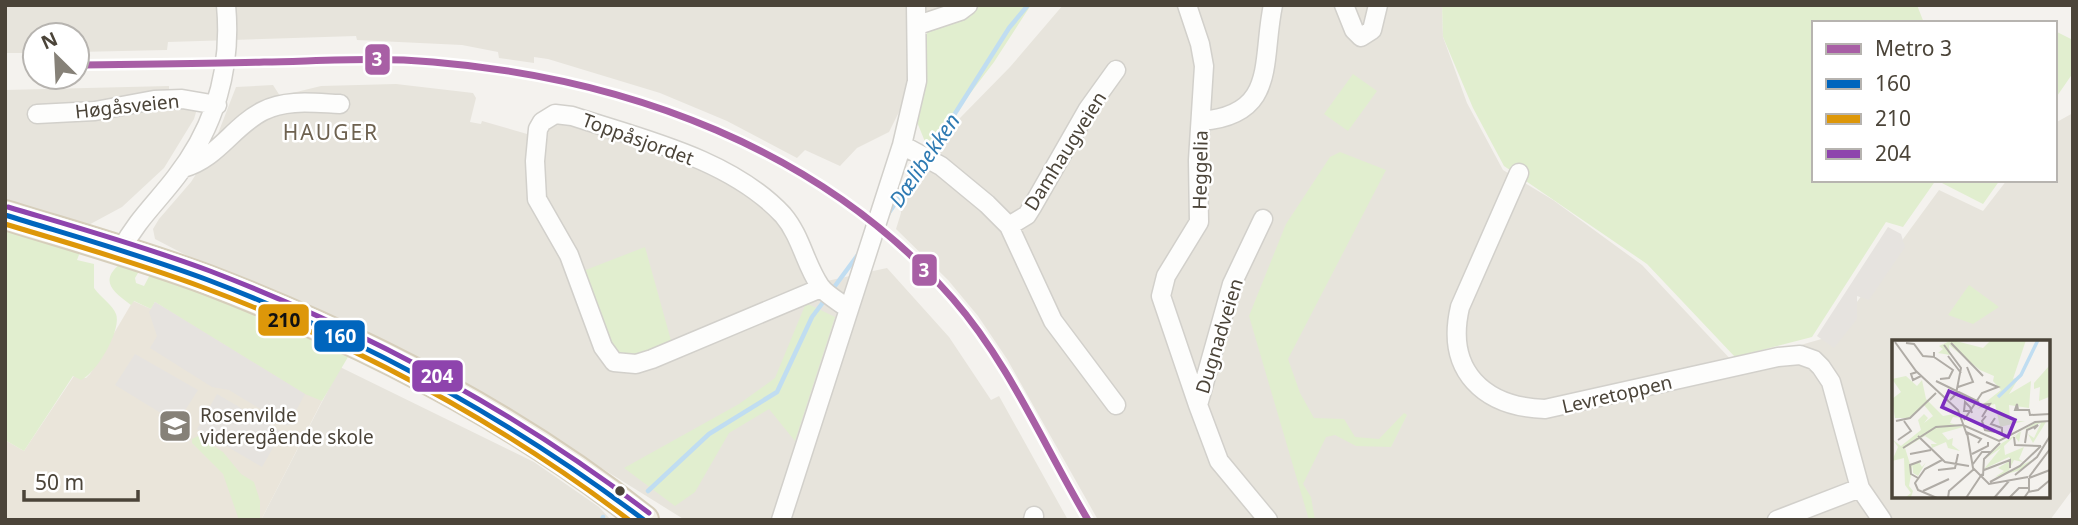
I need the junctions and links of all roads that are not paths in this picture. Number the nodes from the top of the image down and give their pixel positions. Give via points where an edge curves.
1 (226, 5) edge
2 (916, 5) edge
3 (968, 5) edge
4 (1187, 5) edge
5 (1273, 5) edge
6 (1345, 5) edge
7 (1378, 5) edge
8 (918, 25) junction
9 (1116, 70) dead end
10 (340, 104) dead end
11 (217, 105) junction
12 (37, 114) dead end
13 (1200, 121) junction
14 (902, 145) junction
15 (183, 168) junction
16 (1519, 173) dead end
17 (5, 215) edge
18 (1263, 219) dead end
19 (1009, 226) junction
20 (121, 250) junction
21 (821, 288) junction
22 (849, 309) junction
23 (1116, 405) dead end
24 (1198, 405) junction
25 (1860, 488) junction
26 (644, 520) edge
27 (781, 520) edge
28 (1268, 520) edge
29 (1777, 520) edge
30 (1882, 520) edge

1 - 11 street via 227,47
2 - 8 street
3 - 8 street
4 - 13 street, Heggelia via 1203,66
5 - 13 street via 1267,65 1255,96 1236,114
6 - 7 street via 1361,37 1372,30
8 - 14 street via 917,80
9 - 19 street, Damhaugveien via 1027,215
10 - 15 street via 302,103 265,110 200,163
11 - 12 street, Høgåsveien via 154,100 95,111
11 - 15 street
13 - 24 street, Heggelia via 1199,222 1166,276 1161,296
14 - 19 street, Damhaugveien via 941,166
14 - 22 street
15 - 20 street via 135,223
16 - 25 street, Levretoppen via 1455,327 1464,369 1472,381 1501,402 1522,409 1545,409 1800,355 1814,360 1831,382
17 - 20 main road
18 - 24 street, Dugnadveien via 1232,284
19 - 23 street, Damhaugveien via 1053,321
20 - 26 main road via 262,302 407,371 555,454
21 - 21 street, Toppåsjordet via 791,226 739,182 691,158 572,116 555,114 542,122 536,137 537,199 569,255 603,347 614,362 636,364 652,359
21 - 22 street, Toppåsjordet
22 - 27 street
24 - 28 street, Dugnadveien via 1220,461
25 - 29 street
25 - 30 street, Levretoppen

